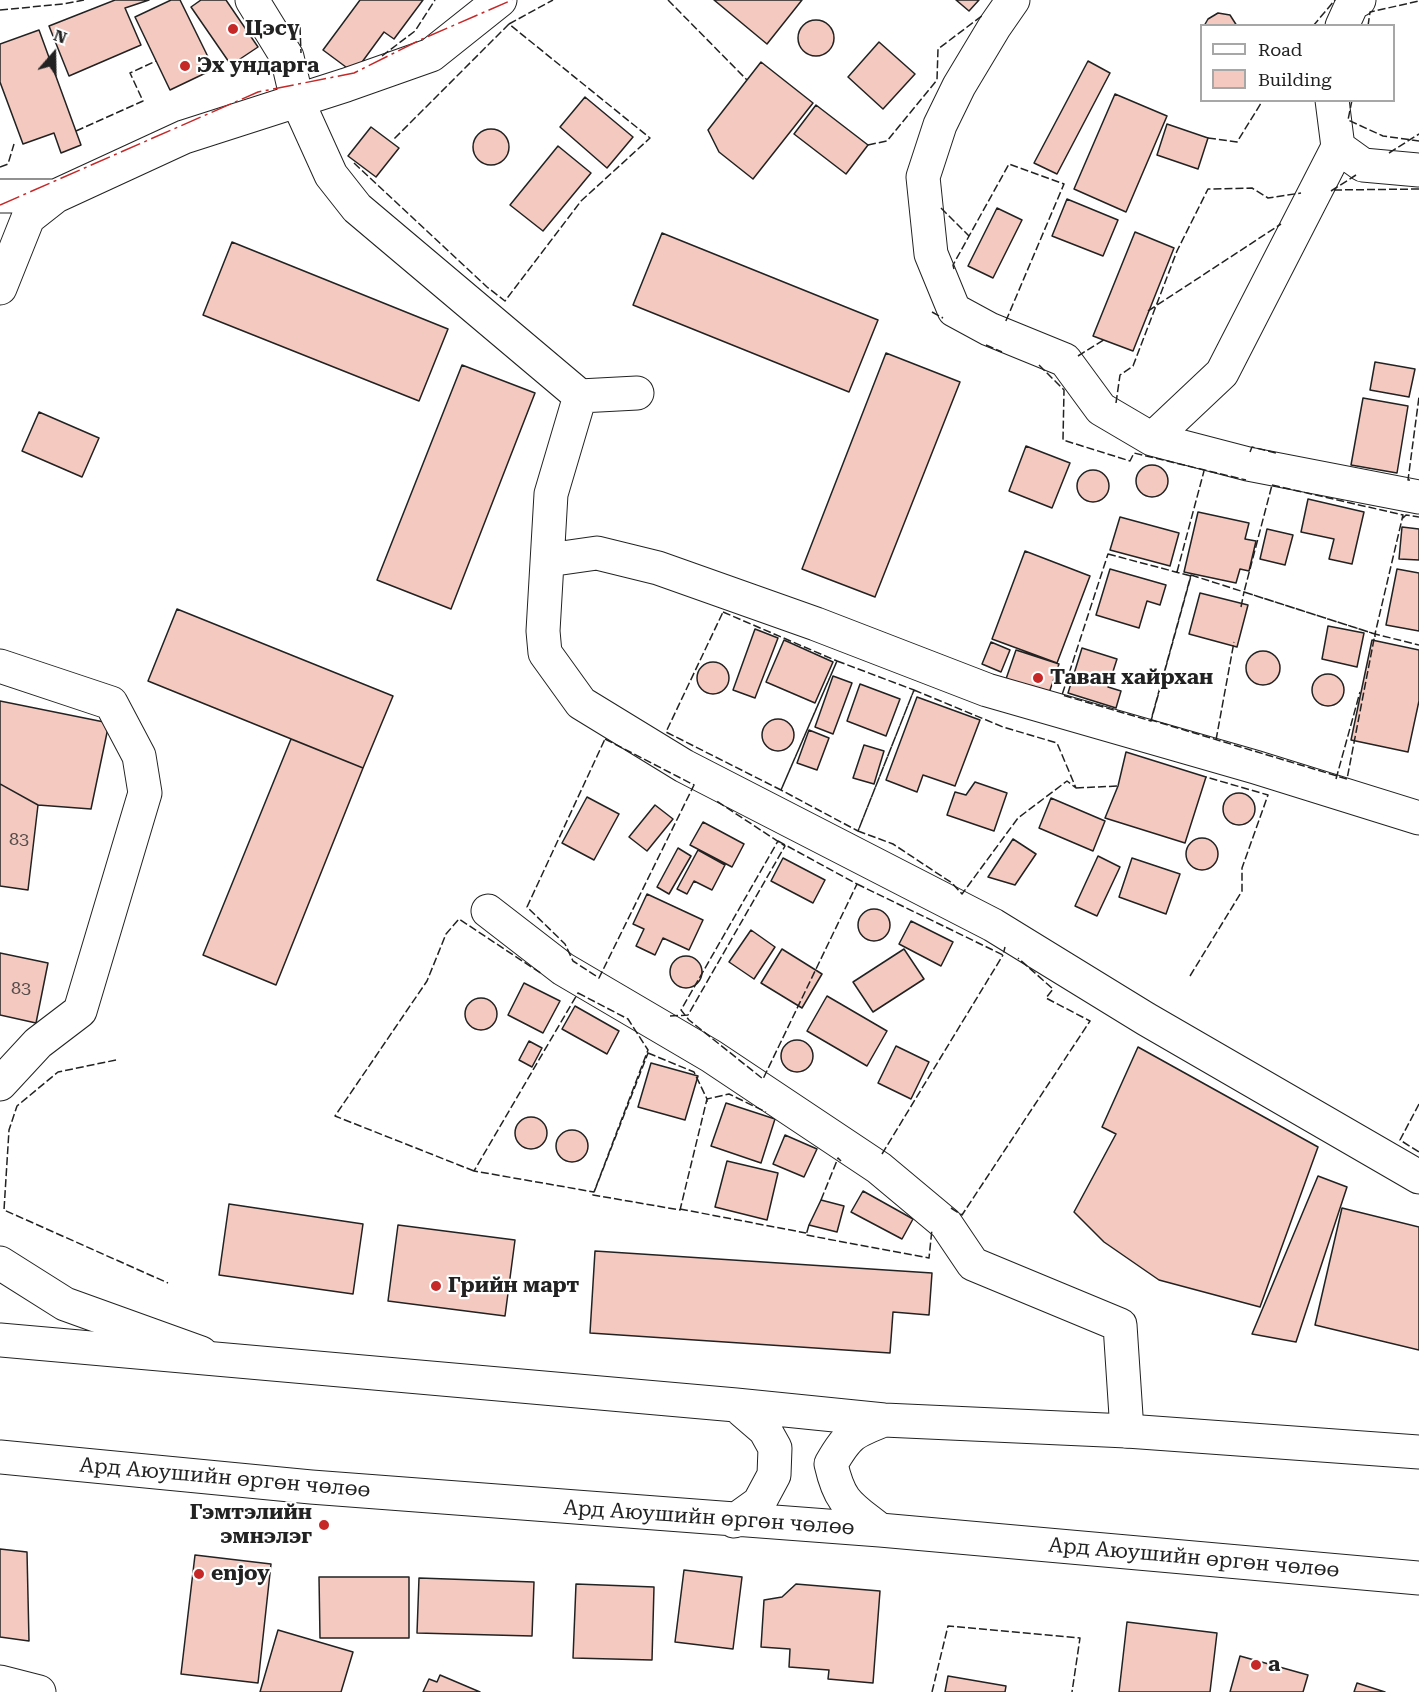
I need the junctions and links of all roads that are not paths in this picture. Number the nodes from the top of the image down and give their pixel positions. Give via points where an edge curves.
1 (252, 0) edge
2 (500, 0) edge
3 (1014, 0) edge
4 (1359, 0) edge
5 (1343, 24) edge
6 (297, 100) junction
7 (1332, 102) edge
8 (1338, 147) junction
9 (1419, 170) edge
10 (0, 196) edge
11 (56, 196) junction
12 (0, 288) edge
13 (637, 393) dead end
14 (580, 396) junction
15 (1152, 439) junction
16 (1419, 497) edge
17 (548, 560) junction
18 (0, 666) edge
19 (1419, 818) edge
20 (488, 911) dead end
21 (0, 1084) edge
22 (1419, 1177) edge
23 (0, 1263) edge
24 (0, 1340) edge
25 (220, 1359) junction
26 (736, 1405) junction
27 (884, 1420) junction
28 (1127, 1431) junction
29 (1419, 1452) edge
30 (0, 1457) edge
31 (734, 1521) junction
32 (880, 1530) junction
33 (1419, 1578) edge
34 (0, 1682) edge
35 (39, 1692) edge

1 - 6 street via 287,57
2 - 6 street via 431,55
3 - 15 street via 959,86 940,125 923,177 931,254 954,310 1065,360 1101,409
4 - 5 street via 1353,2
6 - 11 street via 184,137
6 - 14 street via 331,175 357,208
7 - 8 street
8 - 9 street via 1363,165
8 - 15 street via 1222,373
10 - 11 street
11 - 12 street via 28,218
13 - 14 street
14 - 17 street via 551,494
15 - 16 street via 1248,464
17 - 19 street via 597,553 658,568 987,690
17 - 22 street via 545,653 581,703 684,766 993,925
18 - 21 street via 111,703 139,756 145,794 80,1011 38,1043
20 - 28 street via 562,969 711,1056 879,1168 946,1224 973,1264 1120,1325
23 - 25 street via 65,1304
24 - 25 street
25 - 26 street
26 - 27 street
26 - 31 street via 765,1430 775,1448 774,1475 759,1503
27 - 28 street
27 - 32 street via 857,1430 843,1442 831,1464 845,1503
28 - 29 street
30 - 31 street, Ард Аюушийн өргөн чөлөө
31 - 32 street, Ард Аюушийн өргөн чөлөө
32 - 33 street, Ард Аюушийн өргөн чөлөө
34 - 35 street

